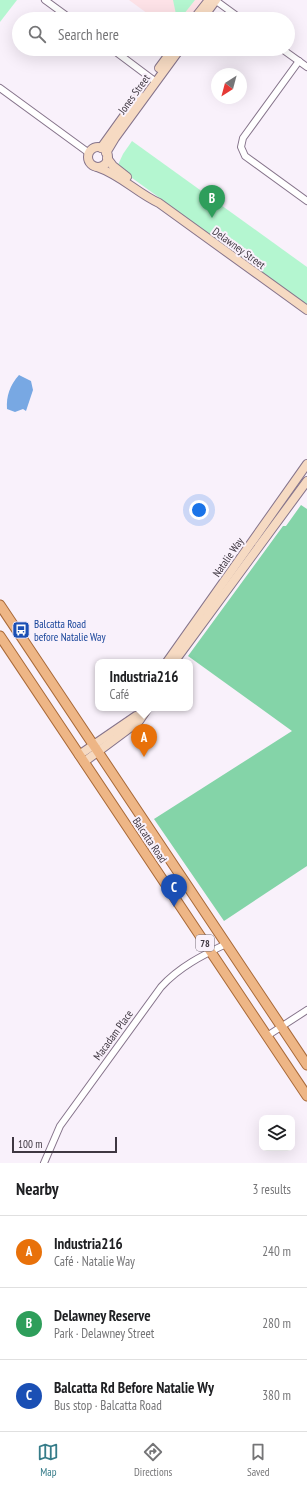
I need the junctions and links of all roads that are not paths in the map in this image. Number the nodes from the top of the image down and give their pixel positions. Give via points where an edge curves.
1 (45, 0) edge
2 (209, 0) edge
3 (215, 0) edge
4 (61, 12) edge
5 (200, 12) edge
6 (207, 12) edge
7 (231, 12) edge
8 (121, 56) edge
9 (169, 56) edge
10 (174, 56) edge
11 (291, 56) edge
12 (298, 61) junction
13 (307, 67) edge
14 (154, 80) junction
15 (0, 88) edge
16 (89, 152) junction
17 (105, 153) junction
18 (97, 167) junction
19 (307, 201) edge
20 (159, 203) junction
21 (307, 310) edge
22 (307, 464) edge
23 (307, 481) edge
24 (0, 605) edge
25 (0, 636) edge
26 (169, 659) edge
27 (176, 659) edge
28 (140, 711) edge
29 (146, 711) edge
30 (95, 749) junction
31 (82, 759) junction
32 (226, 944) junction
33 (211, 951) junction
34 (307, 1010) edge
35 (282, 1027) junction
36 (267, 1036) junction
37 (307, 1065) edge
38 (307, 1096) edge
39 (44, 1163) edge

1 - 4 street
2 - 5 street
3 - 6 street
3 - 7 street
8 - 14 street
9 - 14 street, Jones Street
10 - 14 street, Jones Street
11 - 12 street
12 - 13 street
12 - 19 street via 243,138 241,147 245,156
14 - 17 street, Jones Street
15 - 16 street
16 - 17 street via 93,149
16 - 18 street via 89,162
17 - 18 street, Jones Street via 103,166
17 - 20 street, Delawney Street via 113,166 153,195
18 - 20 street, Delawney Street via 117,176 149,199
20 - 21 street, Delawney Street
22 - 26 street, Natalie Way
23 - 27 street, Natalie Way
24 - 30 main road, Balcatta Road / 78
25 - 31 main road, Balcatta Road / 78
28 - 30 street
29 - 30 street via 139,721
30 - 31 street
30 - 32 main road, Balcatta Road / 78
31 - 33 main road, Balcatta Road / 78
32 - 33 street, Macadam Place
32 - 35 main road, Balcatta Road / 78
33 - 36 main road, Balcatta Road / 78
33 - 39 street, Macadam Place via 182,969 154,996 60,1126
34 - 35 street
35 - 36 street
35 - 37 main road, Balcatta Road / 78
36 - 38 main road, Balcatta Road / 78

